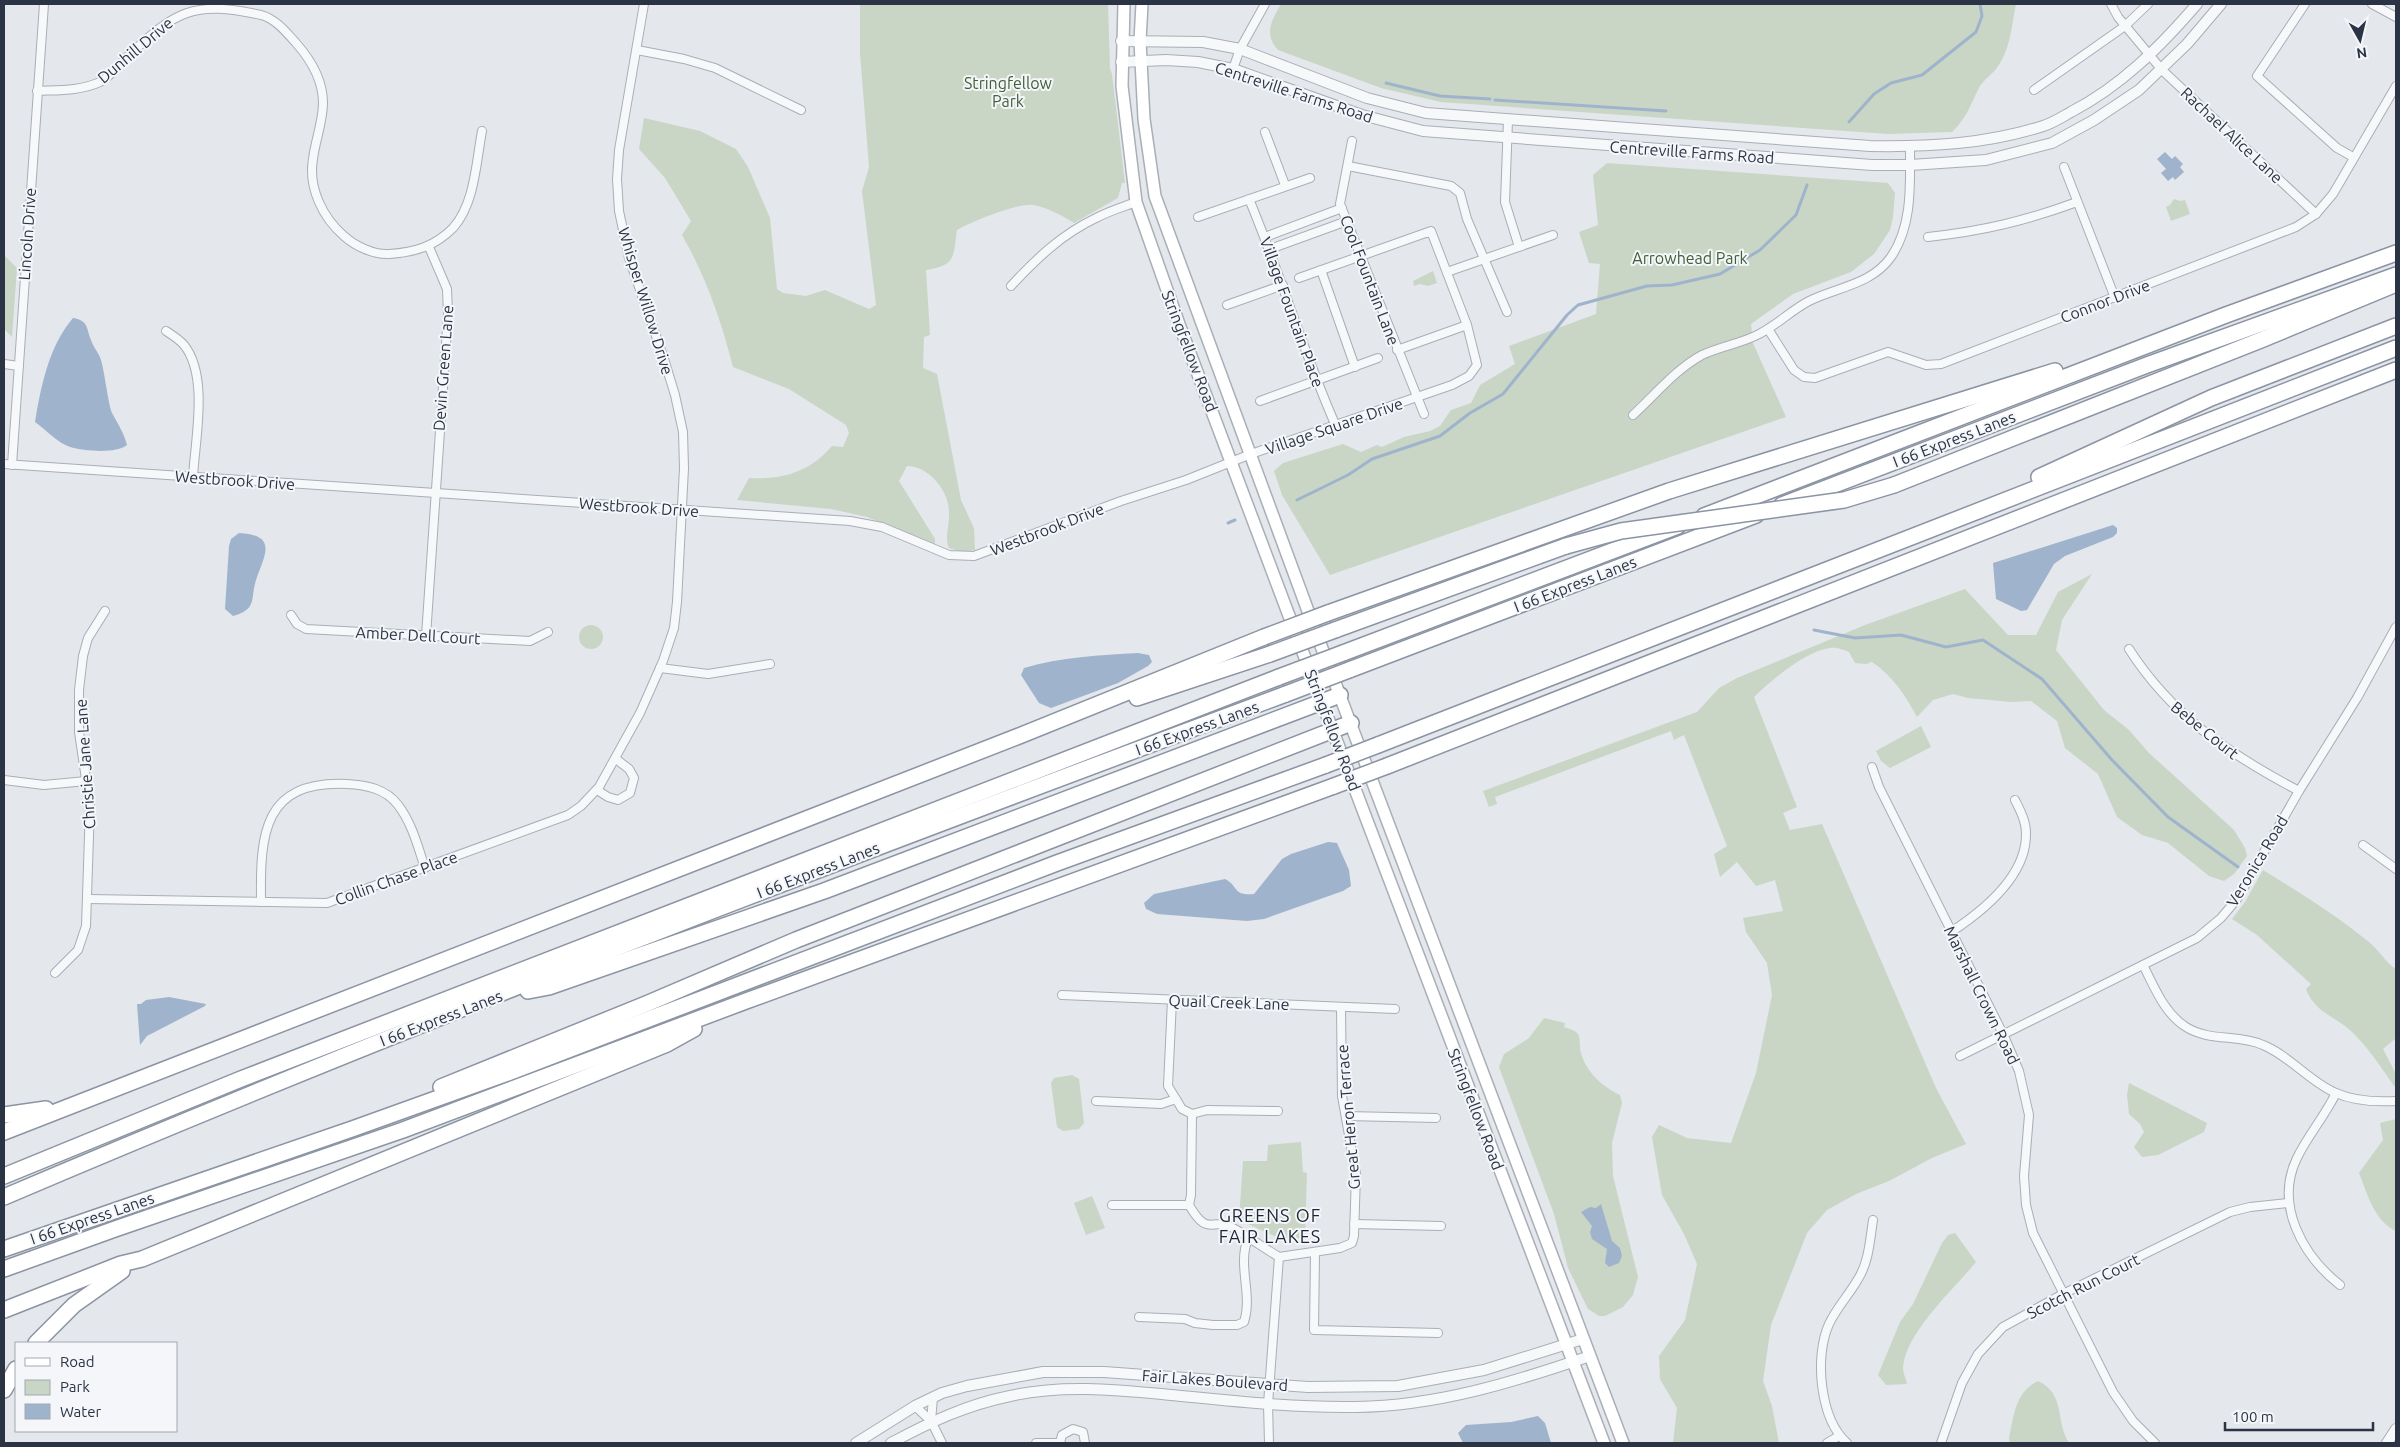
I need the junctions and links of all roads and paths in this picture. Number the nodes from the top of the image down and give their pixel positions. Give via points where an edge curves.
1 (44, 4) edge
2 (644, 4) edge
3 (1124, 4) edge
4 (1142, 4) edge
5 (1265, 4) edge
6 (2112, 4) edge
7 (2148, 4) edge
8 (2197, 4) edge
9 (2220, 4) edge
10 (2304, 4) edge
11 (2372, 4) edge
12 (2396, 18) edge
13 (2125, 26) junction
14 (1140, 41) junction
15 (1121, 42) junction
16 (1240, 49) junction
17 (637, 50) junction
18 (2149, 55) junction
19 (1121, 62) junction
20 (1141, 62) junction
21 (1233, 69) junction
22 (2162, 70) junction
23 (2396, 86) edge
24 (2034, 90) dead end
25 (37, 91) junction
26 (801, 110) dead end
27 (1508, 120) junction
28 (482, 131) dead end
29 (1264, 132) dead end
30 (1506, 139) junction
31 (1352, 141) dead end
32 (1910, 146) junction
33 (2353, 157) junction
34 (1910, 165) junction
35 (1348, 166) junction
36 (2064, 167) dead end
37 (1310, 178) dead end
38 (1285, 185) junction
39 (1249, 200) junction
40 (1136, 202) junction
41 (2077, 202) junction
42 (1342, 208) junction
43 (2316, 214) junction
44 (1198, 217) dead end
45 (1348, 221) junction
46 (1553, 234) dead end
47 (1265, 237) junction
48 (1928, 237) dead end
49 (429, 247) junction
50 (1519, 247) junction
51 (1270, 249) junction
52 (2396, 253) edge
53 (1361, 256) junction
54 (1485, 259) junction
55 (1321, 270) junction
56 (1447, 272) junction
57 (2396, 275) edge
58 (1299, 278) dead end
59 (2396, 284) edge
60 (1283, 285) junction
61 (1011, 286) dead end
62 (2115, 298) junction
63 (1227, 305) dead end
64 (1507, 312) dead end
65 (1467, 325) junction
66 (2396, 326) edge
67 (1768, 329) junction
68 (166, 331) dead end
69 (2181, 332) junction
70 (2396, 348) edge
71 (1397, 350) junction
72 (1378, 358) dead end
73 (4, 364) edge
74 (19, 366) junction
75 (1355, 367) junction
76 (2396, 370) edge
77 (1316, 381) junction
78 (1418, 396) junction
79 (1260, 401) dead end
80 (1424, 414) dead end
81 (1633, 414) dead end
82 (1335, 424) junction
83 (1251, 454) junction
84 (1232, 462) junction
85 (8, 464) edge
86 (193, 477) junction
87 (434, 493) junction
88 (681, 510) junction
89 (1894, 543) junction
90 (105, 611) dead end
91 (292, 615) dead end
92 (2396, 627) edge
93 (548, 632) dead end
94 (426, 636) junction
95 (2129, 649) dead end
96 (770, 664) dead end
97 (660, 668) junction
98 (1340, 695) junction
99 (1322, 702) junction
100 (1351, 723) junction
101 (1332, 730) junction
102 (1019, 736) junction
103 (616, 759) junction
104 (1872, 767) dead end
105 (4, 780) edge
106 (86, 780) junction
107 (597, 790) junction
108 (2299, 791) junction
109 (2015, 800) dead end
110 (2363, 845) dead end
111 (425, 868) junction
112 (2396, 869) edge
113 (88, 899) junction
114 (261, 902) junction
115 (1951, 932) junction
116 (2143, 965) junction
117 (56, 973) dead end
118 (1062, 995) dead end
119 (490, 999) junction
120 (1172, 1000) junction
121 (746, 1001) junction
122 (1341, 1007) junction
123 (1395, 1008) dead end
124 (2004, 1036) junction
125 (1960, 1056) dead end
126 (2336, 1093) junction
127 (1176, 1099) junction
128 (89, 1100) junction
129 (1096, 1101) dead end
130 (2396, 1101) edge
131 (1278, 1111) dead end
132 (1192, 1114) junction
133 (4, 1115) edge
134 (1346, 1116) junction
135 (1436, 1118) dead end
136 (352, 1129) junction
137 (4, 1132) edge
138 (4, 1176) edge
139 (4, 1197) edge
140 (2288, 1203) junction
141 (1112, 1205) dead end
142 (1188, 1205) junction
143 (1873, 1220) dead end
144 (1354, 1224) junction
145 (1442, 1226) dead end
146 (1248, 1239) junction
147 (4, 1249) edge
148 (1315, 1253) junction
149 (1279, 1257) junction
150 (142, 1259) junction
151 (4, 1269) edge
152 (2340, 1285) dead end
153 (2063, 1294) junction
154 (4, 1310) edge
155 (1139, 1317) dead end
156 (1438, 1333) dead end
157 (1583, 1339) junction
158 (37, 1342) edge
159 (1566, 1344) junction
160 (1590, 1356) junction
161 (1573, 1362) junction
162 (15, 1371) edge
163 (1269, 1384) junction
164 (4, 1390) edge
165 (933, 1398) junction
166 (1268, 1404) junction
167 (915, 1406) junction
168 (932, 1421) junction
169 (2396, 1429) edge
170 (1839, 1436) junction
171 (856, 1443) edge
172 (891, 1443) edge
173 (942, 1443) edge
174 (1036, 1443) edge
175 (1059, 1443) edge
176 (1085, 1443) edge
177 (1269, 1443) edge
178 (1604, 1443) edge
179 (1623, 1443) edge
180 (1827, 1443) edge
181 (1847, 1443) edge
182 (1941, 1443) edge
183 (2155, 1443) edge
184 (2387, 1443) edge

1 - 25 street, Lincoln Drive
2 - 17 street, Whisper Willow Drive
3 - 15 main road, Stringfellow Road
4 - 14 main road, Stringfellow Road
5 - 16 street
6 - 13 street, Rachael Alice Lane
7 - 13 street
8 - 18 street, Centreville Farms Road
9 - 22 street, Centreville Farms Road
10 - 33 street via 2258,76 2337,148
11 - 12 street
13 - 18 street, Rachael Alice Lane
13 - 24 street
14 - 15 street, Centreville Farms Road
14 - 16 street, Centreville Farms Road via 1203,42
14 - 20 main road, Stringfellow Road
15 - 19 main road, Stringfellow Road
16 - 21 street
16 - 27 street, Centreville Farms Road via 1367,98 1426,113
17 - 26 street via 715,68
17 - 88 street, Whisper Willow Drive via 619,150 619,211 629,258 680,412 684,468
18 - 22 street, Rachael Alice Lane
18 - 32 street, Centreville Farms Road via 2085,105 2045,126 1983,141
19 - 20 street, Centreville Farms Road
19 - 40 main road, Stringfellow Road
20 - 21 street, Centreville Farms Road via 1198,62
20 - 83 main road, Stringfellow Road via 1144,119 1155,196
21 - 30 street, Centreville Farms Road via 1362,115 1414,129
22 - 34 street, Centreville Farms Road via 2094,120 2052,143 1986,160
22 - 43 street, Rachael Alice Lane
23 - 33 street, Connor Drive
25 - 49 street, Dunhill Drive via 81,89 102,81 159,26 177,15 209,5 264,15 279,24 310,59 320,83 323,104 312,162 313,180 326,218 351,242 366,249 385,254 411,253
25 - 74 street, Lincoln Drive
27 - 30 street
27 - 32 street, Centreville Farms Road
28 - 49 street, Dunhill Drive via 473,183 460,219
29 - 38 street
30 - 34 street, Centreville Farms Road
30 - 50 street via 1505,202
31 - 35 street, Cool Fountain Lane
32 - 34 street
33 - 43 street, Connor Drive via 2333,194
34 - 67 street via 1903,234 1891,257 1854,286 1811,300 1787,313
35 - 42 street, Cool Fountain Lane via 1340,204
35 - 54 street via 1451,186 1460,193
36 - 41 street
37 - 38 street
38 - 39 street
39 - 44 street
39 - 47 street, Village Fountain Place
40 - 61 street via 1096,218 1066,235 1036,258
40 - 84 main road, Stringfellow Road
41 - 48 street via 2029,220 1976,232
41 - 62 street
42 - 45 street, Cool Fountain Lane
42 - 47 street
43 - 62 street, Connor Drive via 2296,228
45 - 51 street
45 - 53 street, Cool Fountain Lane
46 - 50 street
47 - 51 street, Village Fountain Place
49 - 87 street, Devin Green Lane via 447,289 448,314
50 - 54 street
51 - 60 street, Village Fountain Place
52 - 69 highway
53 - 55 street
53 - 56 street via 1431,231
53 - 71 street, Cool Fountain Lane
54 - 56 street
54 - 64 street
55 - 58 street
55 - 75 street
56 - 65 street
57 - 119 highway, I 66 Express Lanes, bridge via 2147,365 666,928
59 - 102 highway, bridge via 1894,484 1844,500 1621,531 1566,546 1270,654
60 - 63 street
60 - 77 street, Village Fountain Place
62 - 67 street, Connor Drive via 1941,364 1926,365 1888,352 1815,378 1804,377 1794,370
65 - 71 street
65 - 78 street, Village Square Drive via 1477,365 1469,376
66 - 89 highway via 2210,398
67 - 81 street via 1690,363
68 - 86 street via 183,343 195,370 198,409
69 - 102 highway, bridge via 1669,491 1264,637
69 - 138 highway, bridge via 251,1075
70 - 89 highway, I 66 Express Lanes
71 - 78 street, Cool Fountain Lane
72 - 75 street
73 - 74 street
74 - 85 street, Lincoln Drive
75 - 77 street
76 - 121 highway, bridge via 1387,766
77 - 79 street
77 - 82 street, Village Fountain Place
78 - 80 street, Cool Fountain Lane
78 - 82 street, Village Square Drive
82 - 83 street, Village Square Drive
83 - 84 street, Westbrook Drive
83 - 98 main road, Stringfellow Road
84 - 88 street, Westbrook Drive via 974,556 936,551 866,523
84 - 99 main road, Stringfellow Road
85 - 86 street, Westbrook Drive
86 - 87 street, Westbrook Drive
87 - 88 street, Westbrook Drive
87 - 94 street, Devin Green Lane
88 - 97 street, Collin Chase Place via 674,628
89 - 136 highway, I 66 Express Lanes, bridge via 1326,765 1056,863 505,1074
90 - 106 street, Christie Jane Lane via 88,638 79,690 79,732
91 - 94 street, Amber Dell Court via 297,624 306,629
92 - 108 street, Veronica Road via 2357,698
93 - 94 street, Amber Dell Court via 530,641
95 - 108 street, Bebe Court via 2145,674 2175,708 2203,732 2251,766
96 - 97 street via 708,674
97 - 103 street, Collin Chase Place
98 - 99 highway
98 - 100 main road, Stringfellow Road
99 - 101 main road, Stringfellow Road
99 - 119 highway via 824,891 549,987
100 - 101 highway
100 - 157 main road, Stringfellow Road
101 - 136 highway via 796,940 410,1099
101 - 159 main road, Stringfellow Road
102 - 128 highway
103 - 107 street, Collin Chase Place
103 - 107 street via 629,769 634,778 630,793 618,800
104 - 115 street, Marshall Crown Road
105 - 106 street via 44,785
106 - 113 street, Christie Jane Lane via 90,815
107 - 111 street, Collin Chase Place via 568,815
108 - 116 street, Veronica Road via 2250,878 2221,918 2197,938
109 - 115 street via 2023,816 2026,834 2020,859 2010,879 1990,903
110 - 112 street
111 - 114 street, Collin Chase Place via 327,903
111 - 114 street via 406,817 397,804 378,789 329,783 291,793 278,806 262,840
113 - 114 street, Collin Chase Place
113 - 117 street, Christie Jane Lane via 86,926 78,950
115 - 124 street, Marshall Crown Road
116 - 124 street, Veronica Road
116 - 126 street via 2162,1001 2186,1026 2204,1036 2262,1044
118 - 120 street, Quail Creek Lane
119 - 139 highway, I 66 Express Lanes via 256,1091
120 - 122 street, Quail Creek Lane
120 - 127 street via 1168,1086
121 - 150 highway via 667,1044
121 - 151 highway via 403,1130
122 - 123 street, Quail Creek Lane
122 - 134 street, Great Heron Terrace via 1340,1071
124 - 125 street, Veronica Road
124 - 153 street, Marshall Crown Road via 2019,1070 2029,1115 2024,1176 2026,1205 2033,1233
126 - 130 street via 2372,1101
126 - 140 street via 2296,1159
127 - 129 street via 1161,1104
127 - 132 street via 1182,1109
128 - 133 highway
128 - 137 highway
131 - 132 street via 1207,1110
132 - 142 street via 1191,1195
134 - 135 street
134 - 144 street, Great Heron Terrace via 1356,1174
136 - 147 highway, I 66 Express Lanes
140 - 152 street via 2293,1223 2306,1247 2321,1270
140 - 153 street, Scotch Run Court via 2230,1212
141 - 142 street
142 - 146 street via 1204,1225 1230,1226
143 - 170 street via 1868,1253 1859,1279 1837,1309 1821,1349 1821,1382
144 - 145 street
144 - 148 street, Great Heron Terrace via 1352,1243
146 - 149 street
146 - 155 street via 1244,1248 1247,1314 1244,1322 1213,1325 1185,1319
148 - 149 street, Great Heron Terrace
148 - 156 street via 1314,1330
149 - 163 street
150 - 154 highway via 121,1264
150 - 158 highway via 74,1305
153 - 182 street, Scotch Run Court via 2003,1327 1978,1354 1962,1383
153 - 183 street, Marshall Crown Road via 2113,1392 2133,1421
157 - 159 street, Fair Lakes Boulevard
157 - 160 main road, Stringfellow Road
159 - 161 main road, Stringfellow Road
159 - 163 street, Fair Lakes Boulevard via 1484,1370 1398,1386 1317,1388
160 - 161 street, Fair Lakes Boulevard
160 - 179 main road, Stringfellow Road
161 - 166 street, Fair Lakes Boulevard via 1485,1390 1399,1406
161 - 178 main road, Stringfellow Road
162 - 164 highway
163 - 165 street, Fair Lakes Boulevard via 1104,1372 1043,1372 967,1386
163 - 166 street
165 - 167 street, Fair Lakes Boulevard
165 - 168 street
166 - 168 street, Fair Lakes Boulevard via 1067,1389 1010,1396
166 - 177 street
167 - 168 street
167 - 171 street, Fair Lakes Boulevard
168 - 172 street, Fair Lakes Boulevard
168 - 173 street
169 - 184 street
170 - 180 street
170 - 181 street
174 - 175 street
175 - 176 street via 1062,1435 1073,1429 1083,1432

